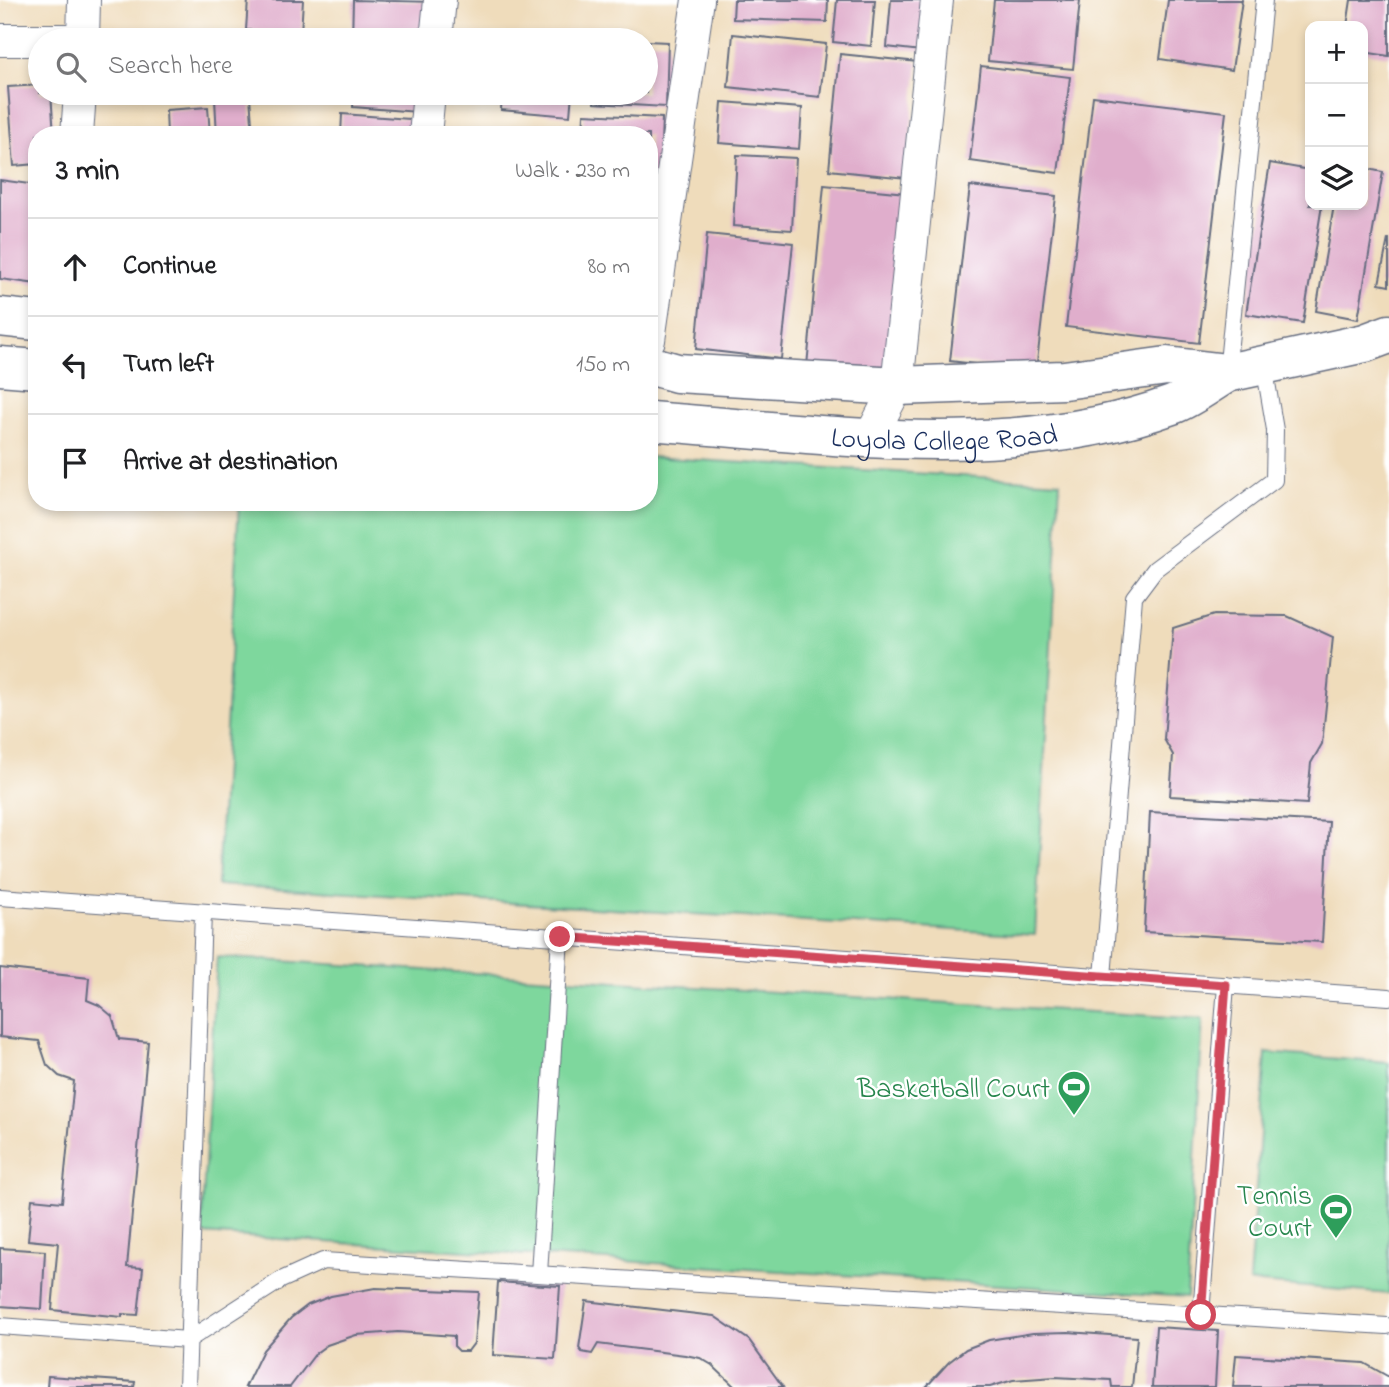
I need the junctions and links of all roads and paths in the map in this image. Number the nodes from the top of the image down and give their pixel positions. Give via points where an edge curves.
1 (84, 0) edge
2 (440, 0) edge
3 (698, 0) edge
4 (937, 0) edge
5 (1264, 0) edge
6 (83, 28) edge
7 (437, 28) edge
8 (0, 40) edge
9 (28, 40) edge
10 (79, 105) edge
11 (428, 105) edge
12 (78, 126) edge
13 (426, 126) edge
14 (658, 278) edge
15 (0, 317) edge
16 (28, 320) edge
17 (1389, 334) edge
18 (1264, 365) junction
19 (0, 366) edge
20 (28, 368) edge
21 (658, 368) edge
22 (1227, 373) junction
23 (897, 386) junction
24 (658, 422) edge
25 (872, 436) junction
26 (0, 897) edge
27 (203, 912) junction
28 (560, 937) junction
29 (1103, 977) junction
30 (1226, 985) junction
31 (1389, 997) edge
32 (539, 1274) junction
33 (1201, 1315) junction
34 (0, 1326) edge
35 (1387, 1326) dead end
36 (188, 1340) junction
37 (187, 1387) edge

1 - 6 street
2 - 7 street
3 - 14 street
4 - 23 street
5 - 22 lane
8 - 9 street
10 - 12 street
11 - 13 street
15 - 16 street
17 - 18 street, Loyola College Road
18 - 22 street, Loyola College Road
18 - 29 lane via 1275,430 1274,480 1155,569 1134,597
19 - 20 street
21 - 23 street, Loyola College Road via 677,373
22 - 23 street, Loyola College Road via 1167,366 1064,380
22 - 25 street, Loyola College Road via 1175,405 1069,432 998,439
23 - 25 street
24 - 25 street, Loyola College Road
26 - 27 lane
27 - 28 lane
27 - 36 lane
28 - 29 lane
28 - 32 lane
29 - 30 lane
30 - 31 lane
30 - 33 lane
32 - 33 lane
32 - 36 lane via 323,1261 281,1280
33 - 35 lane
34 - 36 lane
36 - 37 lane

